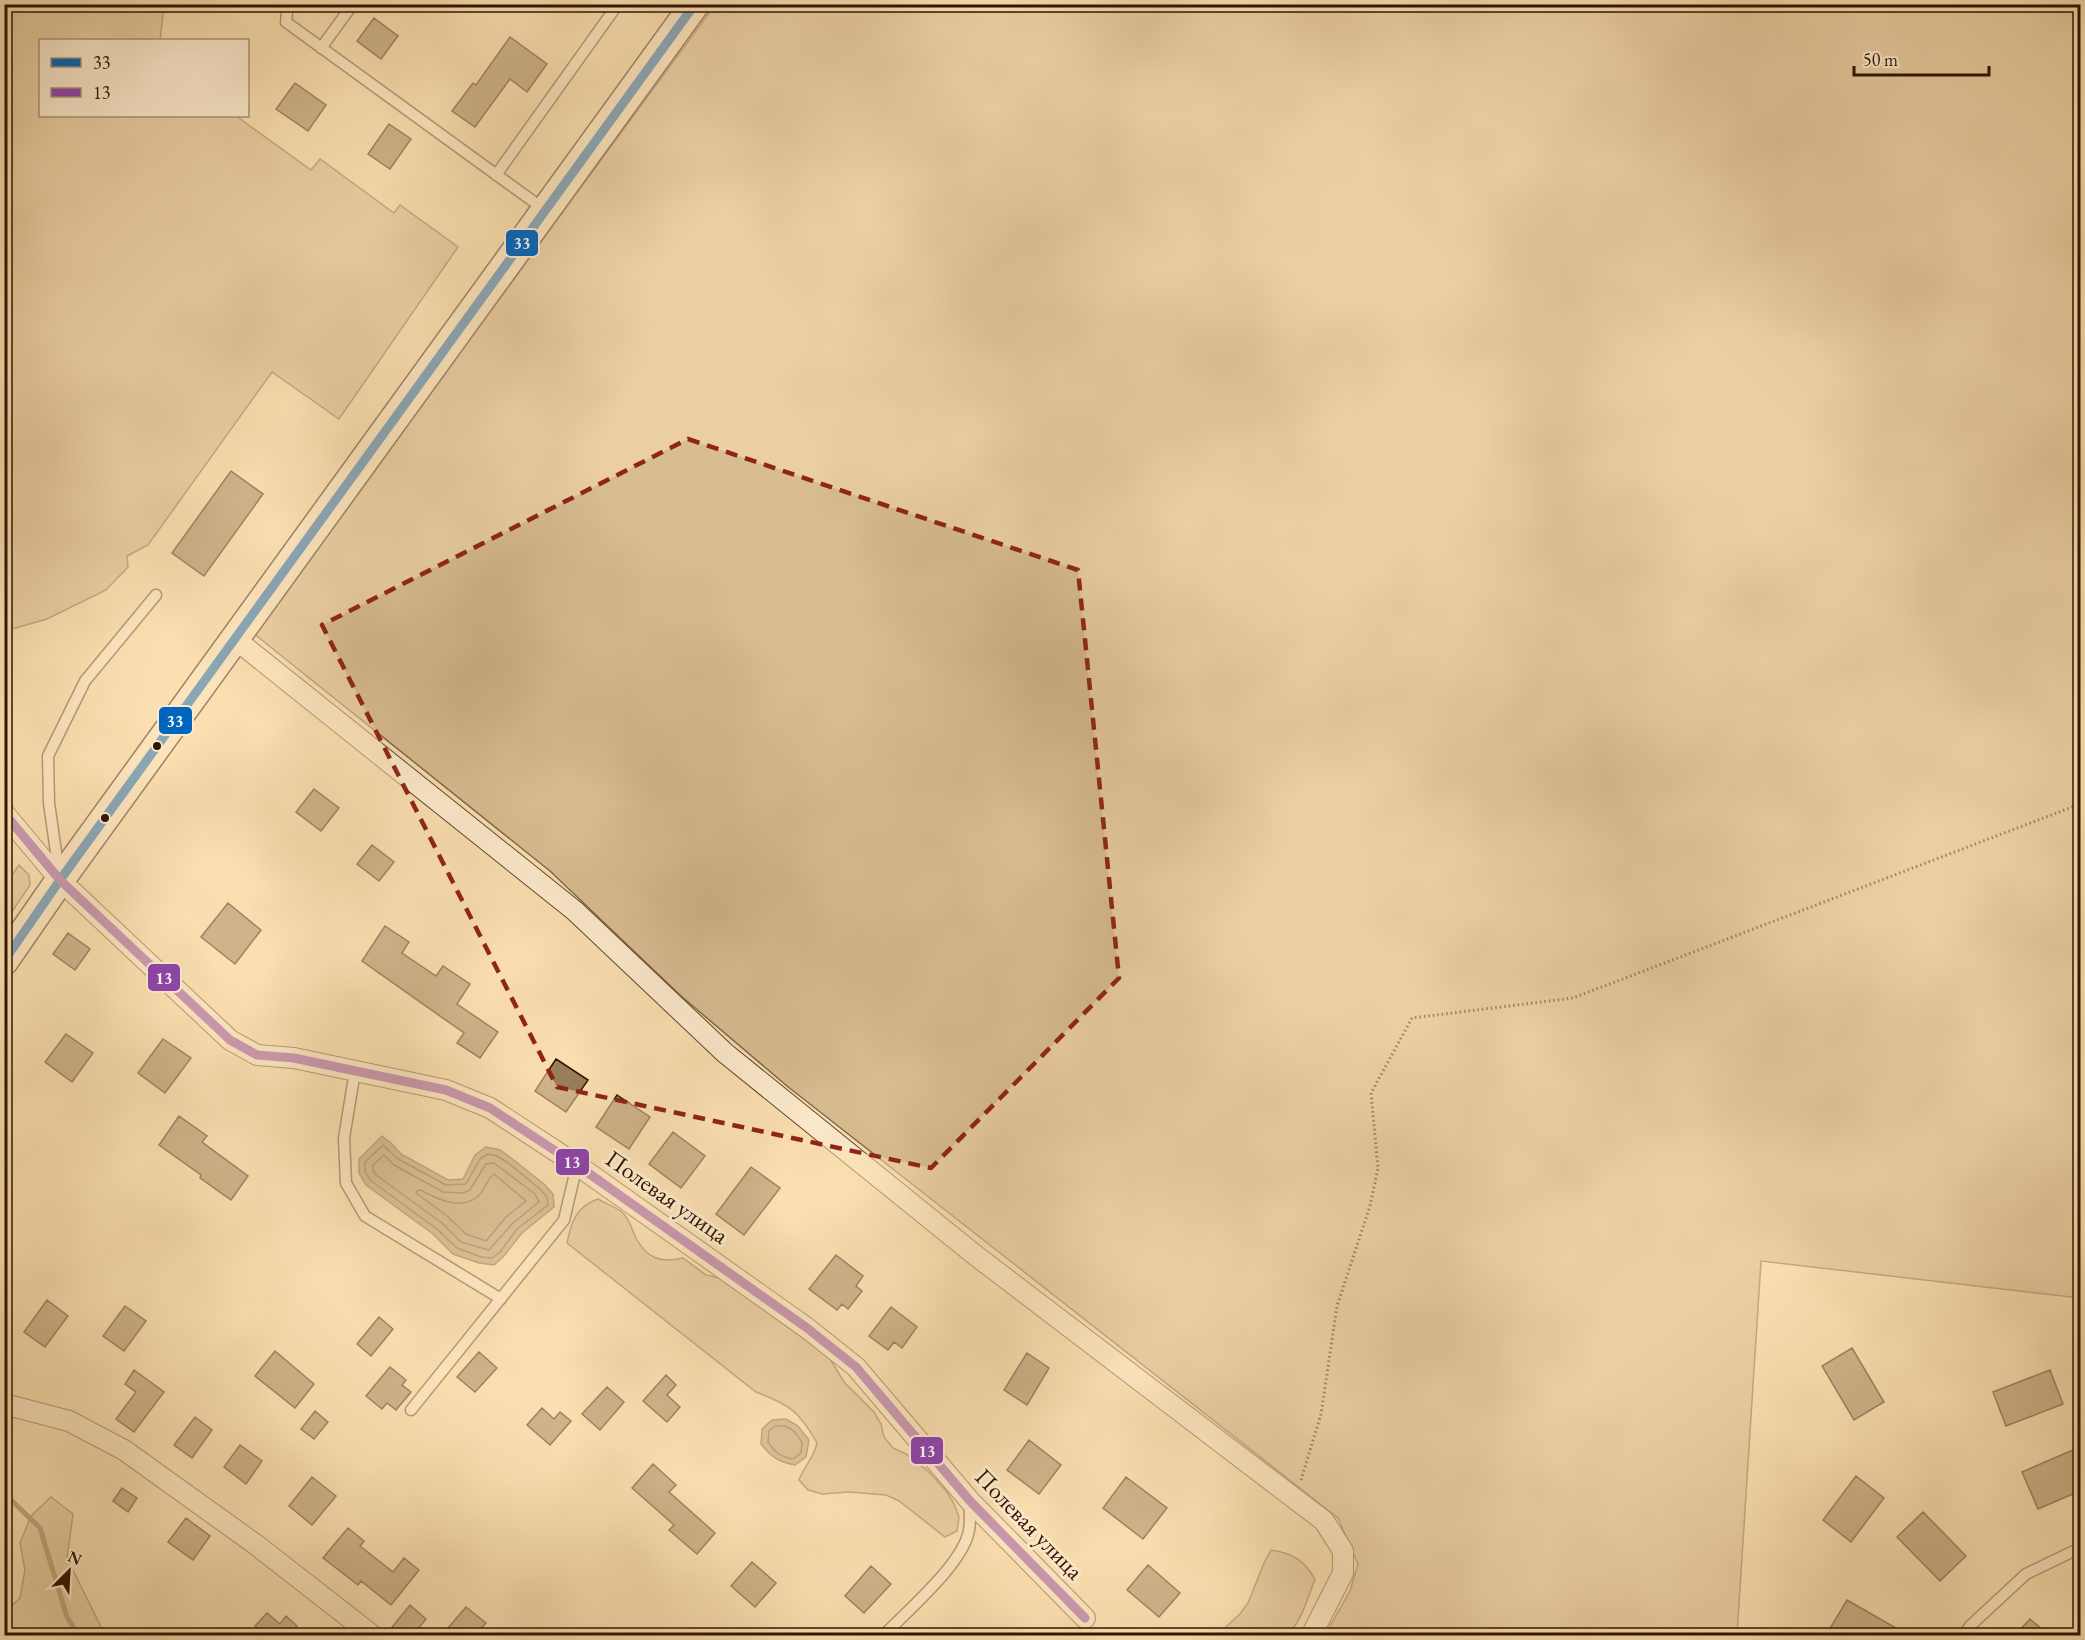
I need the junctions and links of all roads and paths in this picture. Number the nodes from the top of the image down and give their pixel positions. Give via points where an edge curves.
1 (288, 4) edge
2 (353, 4) edge
3 (618, 4) edge
4 (694, 4) edge
5 (321, 48) junction
6 (495, 175) junction
7 (544, 210) junction
8 (156, 596) dead end
9 (235, 639) junction
10 (2080, 804) edge
11 (4, 813) edge
12 (60, 879) junction
13 (4, 961) edge
14 (355, 1071) junction
15 (577, 1165) junction
16 (501, 1299) junction
17 (4, 1404) edge
18 (411, 1410) dead end
19 (1299, 1487) dead end
20 (970, 1501) junction
21 (2080, 1548) edge
22 (1085, 1618) dead end
23 (373, 1635) edge
24 (884, 1635) edge
25 (1311, 1635) edge
26 (1963, 1635) edge

1 - 5 lane via 286,22
2 - 5 lane
3 - 6 lane
4 - 7 street
5 - 6 lane
6 - 7 lane
7 - 9 street
8 - 12 lane via 85,681 48,756 49,803
9 - 12 street
9 - 25 street via 575,911 725,1053 965,1248 1324,1521 1343,1551 1343,1573
10 - 19 path via 1573,998 1412,1018 1371,1093 1378,1168 1370,1206 1337,1306 1321,1414
11 - 12 street, Полевая улица
12 - 13 street
12 - 14 street, Полевая улица via 230,1040 257,1055 294,1058
14 - 15 street, Полевая улица via 446,1090 490,1108
14 - 16 lane via 344,1138 346,1183 365,1216
15 - 16 lane via 564,1220
15 - 20 street, Полевая улица via 856,1367
16 - 18 lane
17 - 23 street via 69,1421 124,1450
20 - 22 street, Полевая улица
20 - 24 lane via 969,1530 963,1548
21 - 26 lane via 2026,1574

